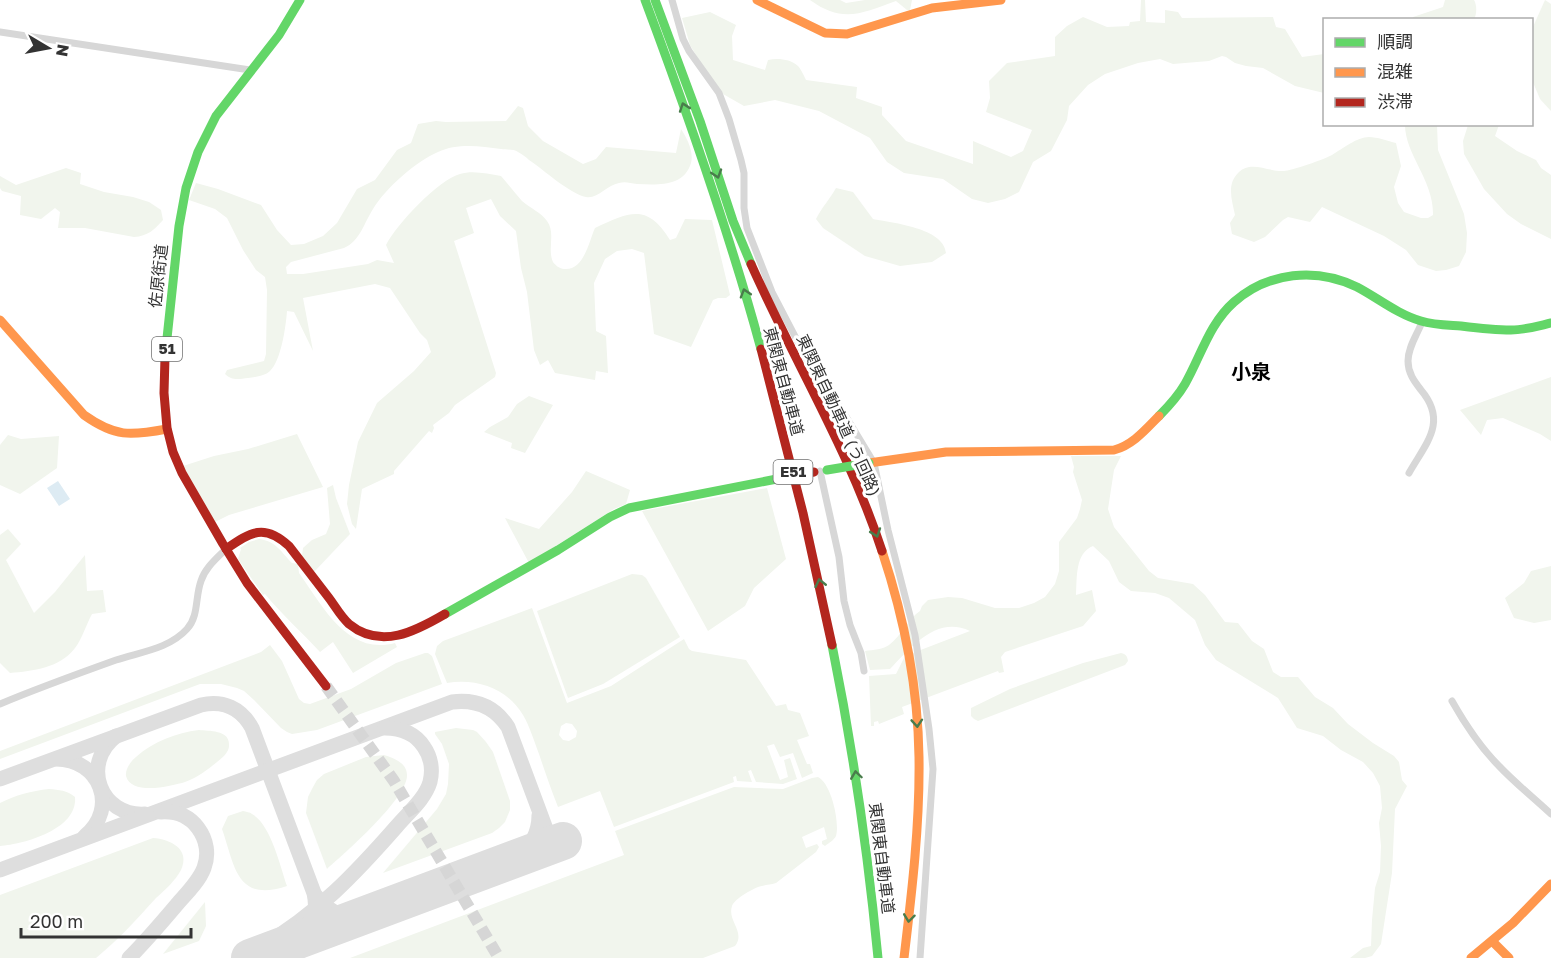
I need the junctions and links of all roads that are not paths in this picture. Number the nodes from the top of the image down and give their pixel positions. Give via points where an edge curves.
1 (300, 0) edge
2 (645, 0) edge
3 (656, 0) edge
4 (672, 0) edge
5 (757, 0) edge
6 (1001, 0) edge
7 (0, 32) edge
8 (250, 70) junction
9 (0, 320) edge
10 (1422, 322) junction
11 (1551, 322) edge
12 (167, 429) junction
13 (872, 463) junction
14 (820, 471) junction
15 (1409, 473) dead end
16 (226, 549) junction
17 (864, 671) dead end
18 (326, 686) tunnel mouth
19 (1452, 701) dead end
20 (0, 704) edge
21 (1551, 814) edge
22 (1551, 884) edge
23 (1493, 942) junction
24 (878, 958) edge
25 (904, 958) edge
26 (920, 958) edge
27 (1471, 958) edge
28 (1509, 958) edge

1 - 8 main road, 佐原街道 / 51
24 -> 2 main road, 東関東自動車道 / E51 via 853,753 800,500 731,249
3 -> 25 main road, 東関東自動車道 (う回路) via 730,213 759,282 845,454 883,554 901,619 911,669 919,754 917,845
4 - 13 street via 683,39 719,93 729,119 743,166 747,228 772,292 811,367 839,405
5 - 6 main road via 825,33 847,34 932,8
7 - 8 street
8 - 12 main road, 佐原街道 / 51 via 206,133 185,190 178,226 164,383
9 - 12 main road via 95,423 127,435
10 - 11 main road via 1511,330
10 - 13 main road via 1337,279 1304,275 1279,278 1254,288 1229,306 1213,326 1174,400 1121,448 946,452
10 - 15 street via 1410,348 1408,365 1432,405 1435,423
12 - 16 main road, 佐原街道 / 51 via 173,456
13 - 14 main road, bridge
13 - 26 street via 915,635 930,729 933,769
14 - 16 main road, bridge via 629,508 508,580 397,636 373,635 348,623 290,546 276,534 257,531
14 - 17 street via 839,557 844,601
16 - 18 main road, 佐原街道 / 51
16 - 20 street via 203,576 191,624 177,639
19 - 21 street via 1499,766
22 - 23 main road
23 - 27 main road
23 - 28 main road

